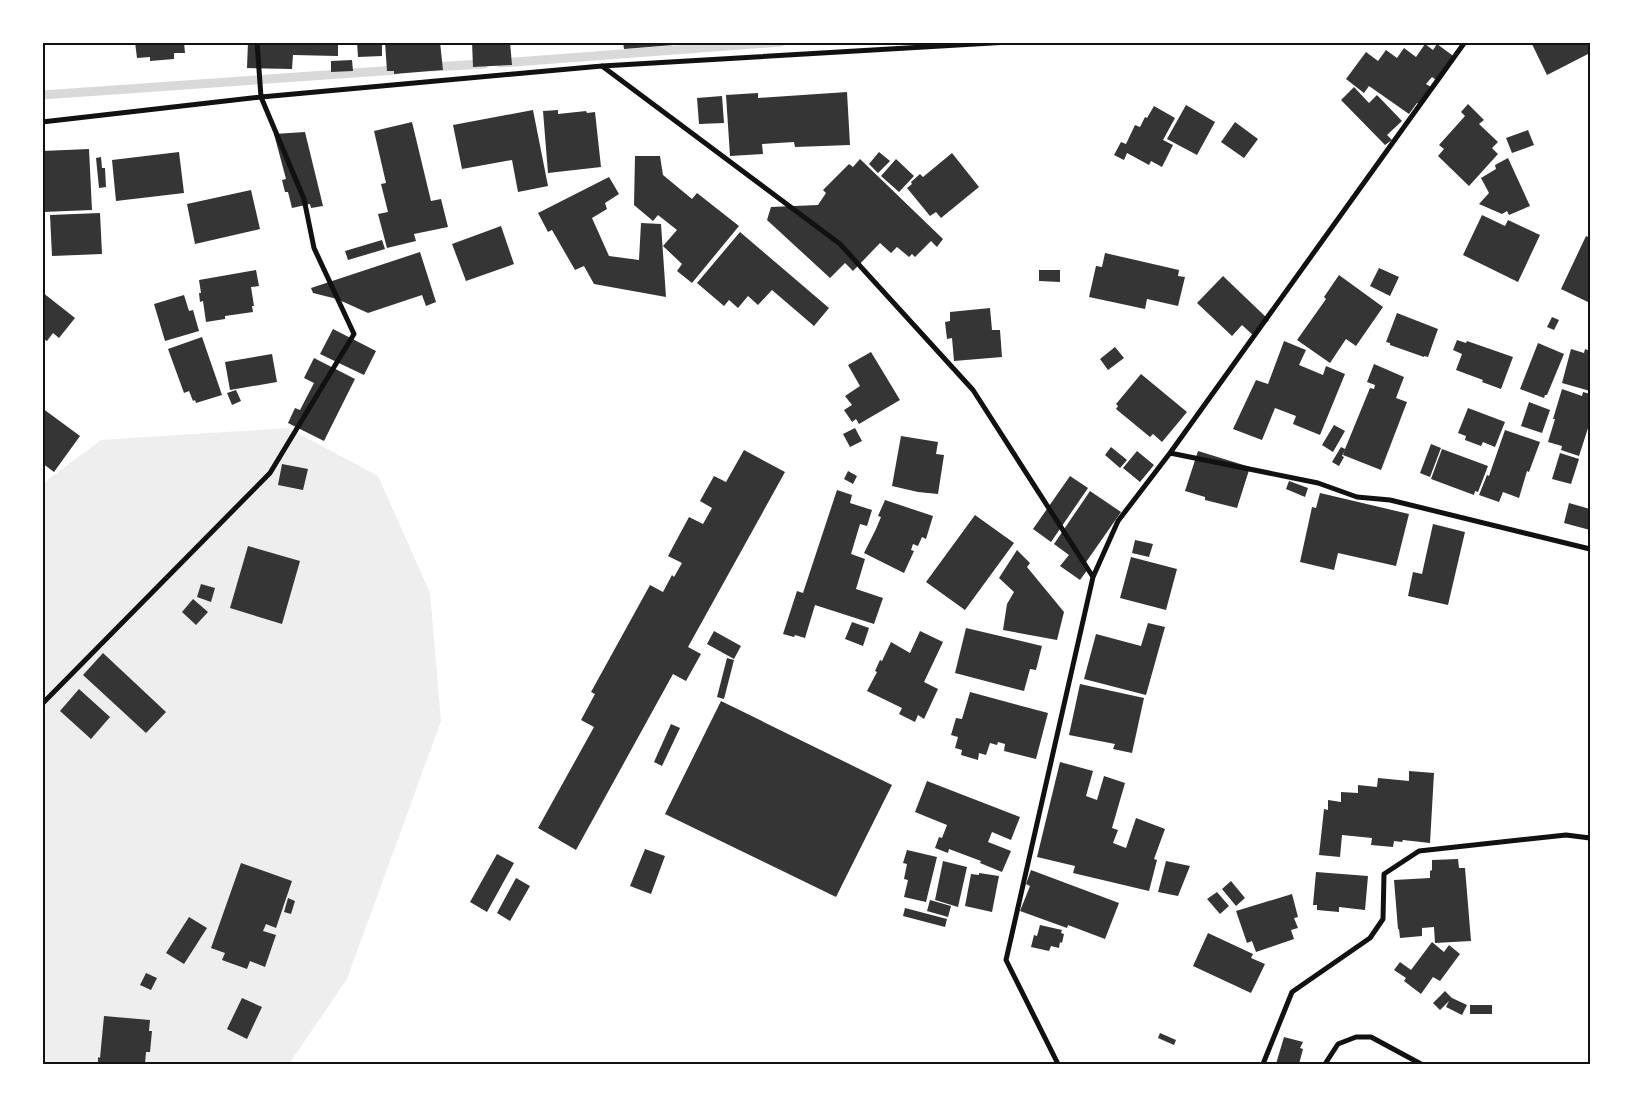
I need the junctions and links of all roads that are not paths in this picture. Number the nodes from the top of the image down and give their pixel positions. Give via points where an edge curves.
1 (257, 42) edge
2 (1009, 42) edge
3 (1465, 42) edge
4 (602, 66) junction
5 (261, 97) junction
6 (42, 122) edge
7 (1170, 453) junction
8 (1590, 549) edge
9 (1093, 577) junction
10 (42, 704) edge
11 (1590, 838) edge
12 (1058, 1064) edge
13 (1263, 1064) edge
14 (1325, 1064) edge
15 (1421, 1064) edge

1 - 5 street
2 - 4 street
3 - 7 street
4 - 5 street
4 - 9 street via 840,244 973,390
5 - 6 street
5 - 10 street via 304,199 314,248 354,334 270,473
7 - 8 street via 1318,483 1357,497 1390,500
7 - 9 street via 1118,522
9 - 12 street via 1006,960
11 - 13 street via 1566,836 1419,851 1384,874 1383,920 1370,938 1292,992
14 - 15 street via 1338,1044 1356,1037 1370,1037

